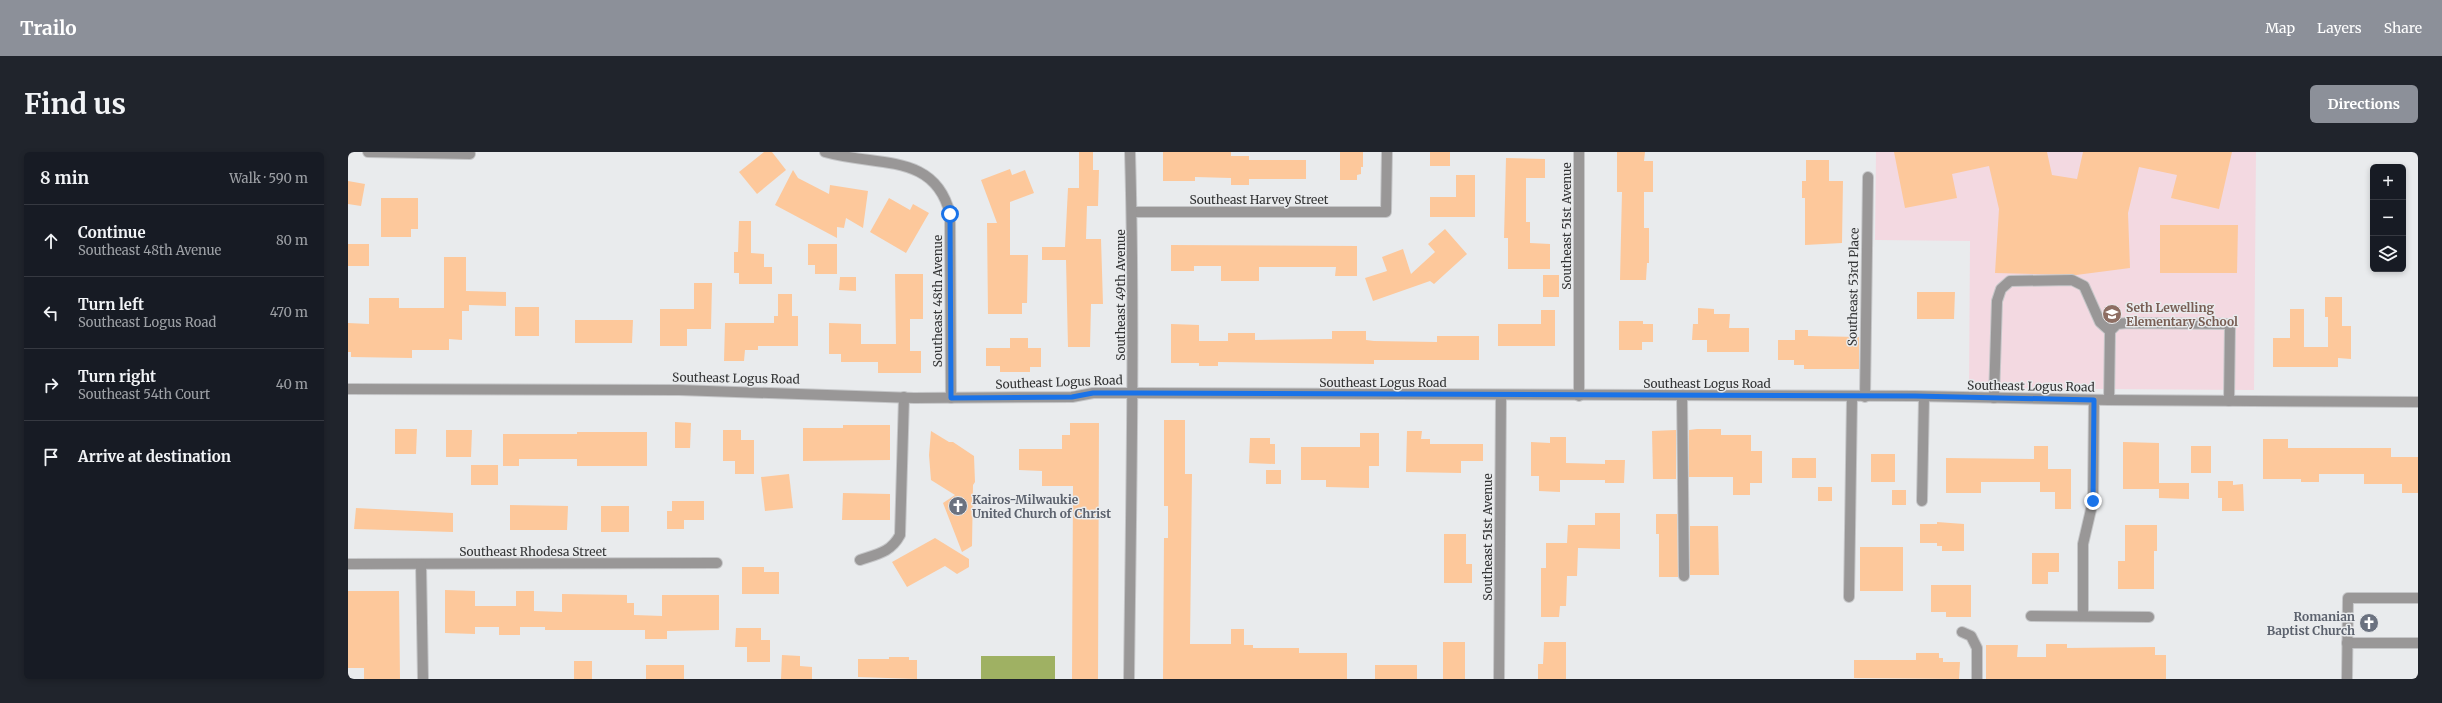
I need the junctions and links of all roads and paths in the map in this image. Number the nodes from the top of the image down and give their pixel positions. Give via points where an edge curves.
1 (368, 152) edge
2 (825, 152) edge
3 (1130, 152) edge
4 (1387, 152) edge
5 (1579, 152) edge
6 (470, 154) dead end
7 (1868, 177) dead end
8 (1133, 212) junction
9 (2110, 331) junction
10 (348, 389) edge
11 (1133, 393) junction
12 (1501, 396) junction
13 (1579, 396) junction
14 (1682, 396) junction
15 (904, 397) junction
16 (1852, 397) junction
17 (1865, 397) junction
18 (1924, 397) junction
19 (951, 398) junction
20 (1994, 398) junction
21 (2094, 400) junction
22 (2109, 400) junction
23 (2229, 401) junction
24 (2418, 402) edge
25 (1922, 501) dead end
26 (860, 560) dead end
27 (348, 564) edge
28 (421, 564) junction
29 (717, 564) dead end
30 (1684, 576) dead end
31 (1849, 597) dead end
32 (2418, 598) edge
33 (2031, 616) dead end
34 (2083, 616) junction
35 (2149, 617) dead end
36 (1962, 632) dead end
37 (2347, 643) junction
38 (2418, 643) edge
39 (423, 679) edge
40 (1129, 679) edge
41 (1499, 679) edge
42 (1977, 679) edge
43 (2347, 679) edge

1 - 6 street
2 - 19 street, Southeast 48th Avenue via 915,164 933,176 946,196 950,214
3 - 8 street, Southeast 49th Avenue
4 - 8 street, Southeast Harvey Street via 1386,212
5 - 13 street, Southeast 51st Avenue
7 - 17 street, Southeast 53rd Place
8 - 11 street, Southeast 49th Avenue
9 - 20 street via 2100,322 2084,286 2072,280 2010,281 2001,289 1997,301
9 - 22 street
9 - 23 street via 2117,324 2127,323 2230,324
10 - 15 street, Southeast Logus Road via 679,390
11 - 12 street, Southeast Logus Road
11 - 19 street, Southeast Logus Road via 1093,393 1072,397
11 - 40 street, Southeast 49th Avenue
12 - 13 street, Southeast Logus Road
12 - 41 street, Southeast 51st Avenue
13 - 14 street, Southeast Logus Road
14 - 16 street, Southeast Logus Road
14 - 30 street
15 - 19 street, Southeast Logus Road
15 - 26 street via 900,535 894,545 885,552
16 - 17 street, Southeast Logus Road
16 - 31 street
17 - 18 street, Southeast Logus Road
18 - 20 street, Southeast Logus Road
18 - 25 street
20 - 21 street, Southeast Logus Road
21 - 22 street, Southeast Logus Road
21 - 34 street via 2093,501 2083,544
22 - 23 street, Southeast Logus Road
23 - 24 street, Southeast Logus Road
27 - 28 street, Southeast Rhodesa Street
28 - 29 street, Southeast Rhodesa Street
28 - 39 street
32 - 37 street via 2348,598
33 - 34 street
34 - 35 street
36 - 42 street via 1971,636 1977,648
37 - 38 street
37 - 43 street

